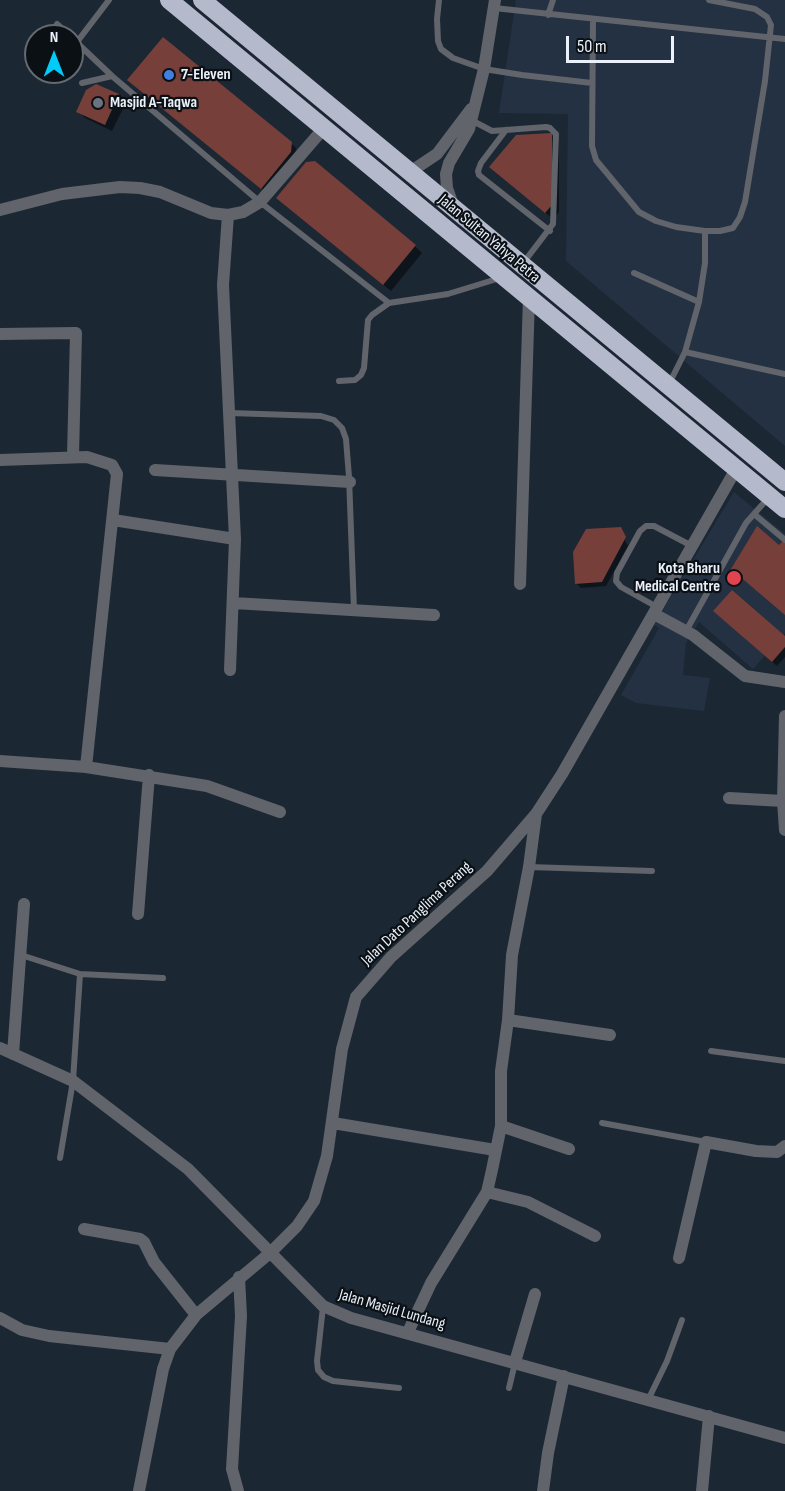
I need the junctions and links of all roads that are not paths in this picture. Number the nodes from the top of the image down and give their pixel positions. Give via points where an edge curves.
1 (110, 0) edge
2 (168, 0) edge
3 (202, 0) edge
4 (439, 0) edge
5 (553, 0) edge
6 (709, 0) edge
7 (494, 4) edge
8 (548, 15) junction
9 (593, 20) junction
10 (84, 27) edge
11 (771, 38) junction
12 (785, 39) edge
13 (84, 49) edge
14 (484, 69) junction
15 (112, 76) junction
16 (84, 83) edge
17 (592, 83) junction
18 (475, 104) junction
19 (471, 120) junction
20 (324, 128) junction
21 (506, 130) junction
22 (410, 172) junction
23 (260, 202) junction
24 (454, 209) junction
25 (0, 210) edge
26 (228, 215) junction
27 (550, 231) junction
28 (705, 231) junction
29 (522, 265) junction
30 (634, 273) dead end
31 (504, 276) junction
32 (529, 297) junction
33 (699, 302) junction
34 (389, 303) junction
35 (0, 334) edge
36 (685, 352) junction
37 (785, 374) edge
38 (339, 381) dead end
39 (669, 386) junction
40 (230, 414) junction
41 (74, 456) junction
42 (0, 460) edge
43 (736, 469) junction
44 (154, 470) dead end
45 (233, 476) junction
46 (783, 480) edge
47 (350, 482) junction
48 (770, 496) junction
49 (785, 509) edge
50 (754, 514) junction
51 (113, 520) junction
52 (235, 539) junction
53 (785, 540) edge
54 (692, 546) junction
55 (520, 584) dead end
56 (234, 603) junction
57 (354, 610) junction
58 (656, 610) junction
59 (434, 615) dead end
60 (686, 631) junction
61 (230, 670) dead end
62 (785, 682) edge
63 (785, 716) edge
64 (0, 761) edge
65 (86, 767) junction
66 (149, 775) junction
67 (729, 798) dead end
68 (783, 801) junction
69 (280, 812) dead end
70 (536, 814) junction
71 (785, 830) edge
72 (529, 867) junction
73 (652, 871) dead end
74 (24, 904) dead end
75 (138, 914) dead end
76 (20, 955) junction
77 (80, 974) junction
78 (163, 978) dead end
79 (508, 1020) junction
80 (610, 1035) dead end
81 (0, 1048) edge
82 (711, 1051) dead end
83 (13, 1054) junction
84 (785, 1061) edge
85 (73, 1081) junction
86 (333, 1123) junction
87 (602, 1123) dead end
88 (501, 1126) junction
89 (706, 1142) junction
90 (785, 1146) edge
91 (569, 1149) dead end
92 (495, 1150) junction
93 (60, 1158) dead end
94 (487, 1192) junction
95 (84, 1229) dead end
96 (595, 1236) dead end
97 (270, 1252) junction
98 (679, 1258) dead end
99 (239, 1277) junction
100 (534, 1294) dead end
101 (323, 1306) junction
102 (196, 1315) junction
103 (0, 1318) edge
104 (682, 1320) dead end
105 (408, 1332) junction
106 (170, 1349) junction
107 (515, 1362) junction
108 (564, 1376) junction
109 (399, 1388) dead end
110 (509, 1388) dead end
111 (648, 1400) junction
112 (709, 1416) junction
113 (785, 1438) edge
114 (139, 1491) edge
115 (238, 1491) edge
116 (543, 1491) edge
117 (702, 1491) edge

1 - 10 lane
2 - 20 highway, Jalan Sultan Yahya Petra
3 - 22 highway, Jalan Sultan Yahya Petra
4 - 14 lane via 436,31 441,49 453,58
5 - 8 lane
6 - 11 lane via 755,9 771,25
7 - 8 lane
7 - 14 street
8 - 9 lane
9 - 11 lane
9 - 17 lane
11 - 12 lane
11 - 28 lane via 740,217 733,228
13 - 15 lane
14 - 17 lane
14 - 18 street
15 - 16 lane
15 - 23 lane
17 - 28 lane via 592,146 604,171 639,212 656,221
18 - 19 street
18 - 22 street via 437,154
19 - 21 lane via 490,131
19 - 24 street via 446,174
20 - 23 street
20 - 31 highway, Jalan Sultan Yahya Petra
21 - 27 lane via 481,163 479,175
21 - 27 lane via 546,127 556,134 555,218
22 - 24 highway, Jalan Sultan Yahya Petra
23 - 26 street
23 - 34 lane
24 - 29 highway, Jalan Sultan Yahya Petra
25 - 26 street via 62,195 120,187 160,192 211,213
26 - 40 street via 223,285
27 - 29 lane
28 - 33 lane
29 - 39 highway, Jalan Sultan Yahya Petra
30 - 33 lane
31 - 32 highway, Jalan Sultan Yahya Petra
31 - 34 lane via 448,294
32 - 43 highway, Jalan Sultan Yahya Petra
32 - 55 street
33 - 36 lane
34 - 38 lane via 368,320 361,375 354,381
35 - 41 street via 76,333
36 - 37 lane
36 - 39 lane
39 - 46 highway, Jalan Sultan Yahya Petra
40 - 45 street
40 - 47 lane via 321,416 334,420 346,439
41 - 42 street
41 - 51 street via 112,465 117,474
43 - 48 highway, Jalan Sultan Yahya Petra
43 - 54 street, Jalan Dato Panglima Perang
44 - 45 street
45 - 47 street
45 - 52 street
47 - 57 lane
48 - 49 highway, Jalan Sultan Yahya Petra
48 - 50 lane
50 - 53 lane
50 - 60 lane
51 - 52 street
51 - 65 street
52 - 56 street
54 - 58 street, Jalan Dato Panglima Perang
54 - 58 lane via 654,526 640,531 616,581
56 - 57 street
56 - 61 street
57 - 59 street
58 - 60 street
58 - 70 street, Jalan Dato Panglima Perang
60 - 62 street via 745,675
63 - 68 street
64 - 65 street
65 - 66 street
66 - 69 street via 207,786
66 - 75 street
67 - 68 street
68 - 71 street
70 - 72 street
70 - 86 street, Jalan Dato Panglima Perang via 487,871 391,957 356,997 342,1049
72 - 73 lane
72 - 79 street via 512,955
74 - 76 street
76 - 77 lane
76 - 83 street
77 - 78 lane
77 - 85 lane
79 - 80 street
79 - 88 street via 501,1071
81 - 83 street, Jalan Masjid Lundang
82 - 84 lane
83 - 85 street, Jalan Masjid Lundang
85 - 93 lane
85 - 97 street, Jalan Masjid Lundang via 188,1169
86 - 92 street
86 - 97 street, Jalan Dato Panglima Perang via 314,1202 297,1226
87 - 89 lane
88 - 91 street
88 - 92 street
89 - 90 street via 756,1151 777,1152
89 - 98 street
92 - 94 street
94 - 96 street via 528,1202
94 - 105 street via 431,1283
95 - 102 street via 144,1242 154,1262
97 - 99 street, Jalan Dato Panglima Perang
97 - 101 street, Jalan Masjid Lundang
99 - 102 street, Jalan Dato Panglima Perang
99 - 115 street via 241,1316 232,1469
100 - 107 street
101 - 105 street, Jalan Masjid Lundang via 351,1318
101 - 109 lane via 317,1361 324,1377 333,1382
102 - 106 street, Jalan Dato Panglima Perang
103 - 106 street via 22,1330 50,1336
104 - 111 lane
105 - 107 street, Jalan Masjid Lundang
106 - 114 street, Jalan Dato Panglima Perang
107 - 108 street, Jalan Masjid Lundang
107 - 110 lane
108 - 111 street, Jalan Masjid Lundang
108 - 116 street
111 - 112 street, Jalan Masjid Lundang
112 - 113 street, Jalan Masjid Lundang
112 - 117 street

